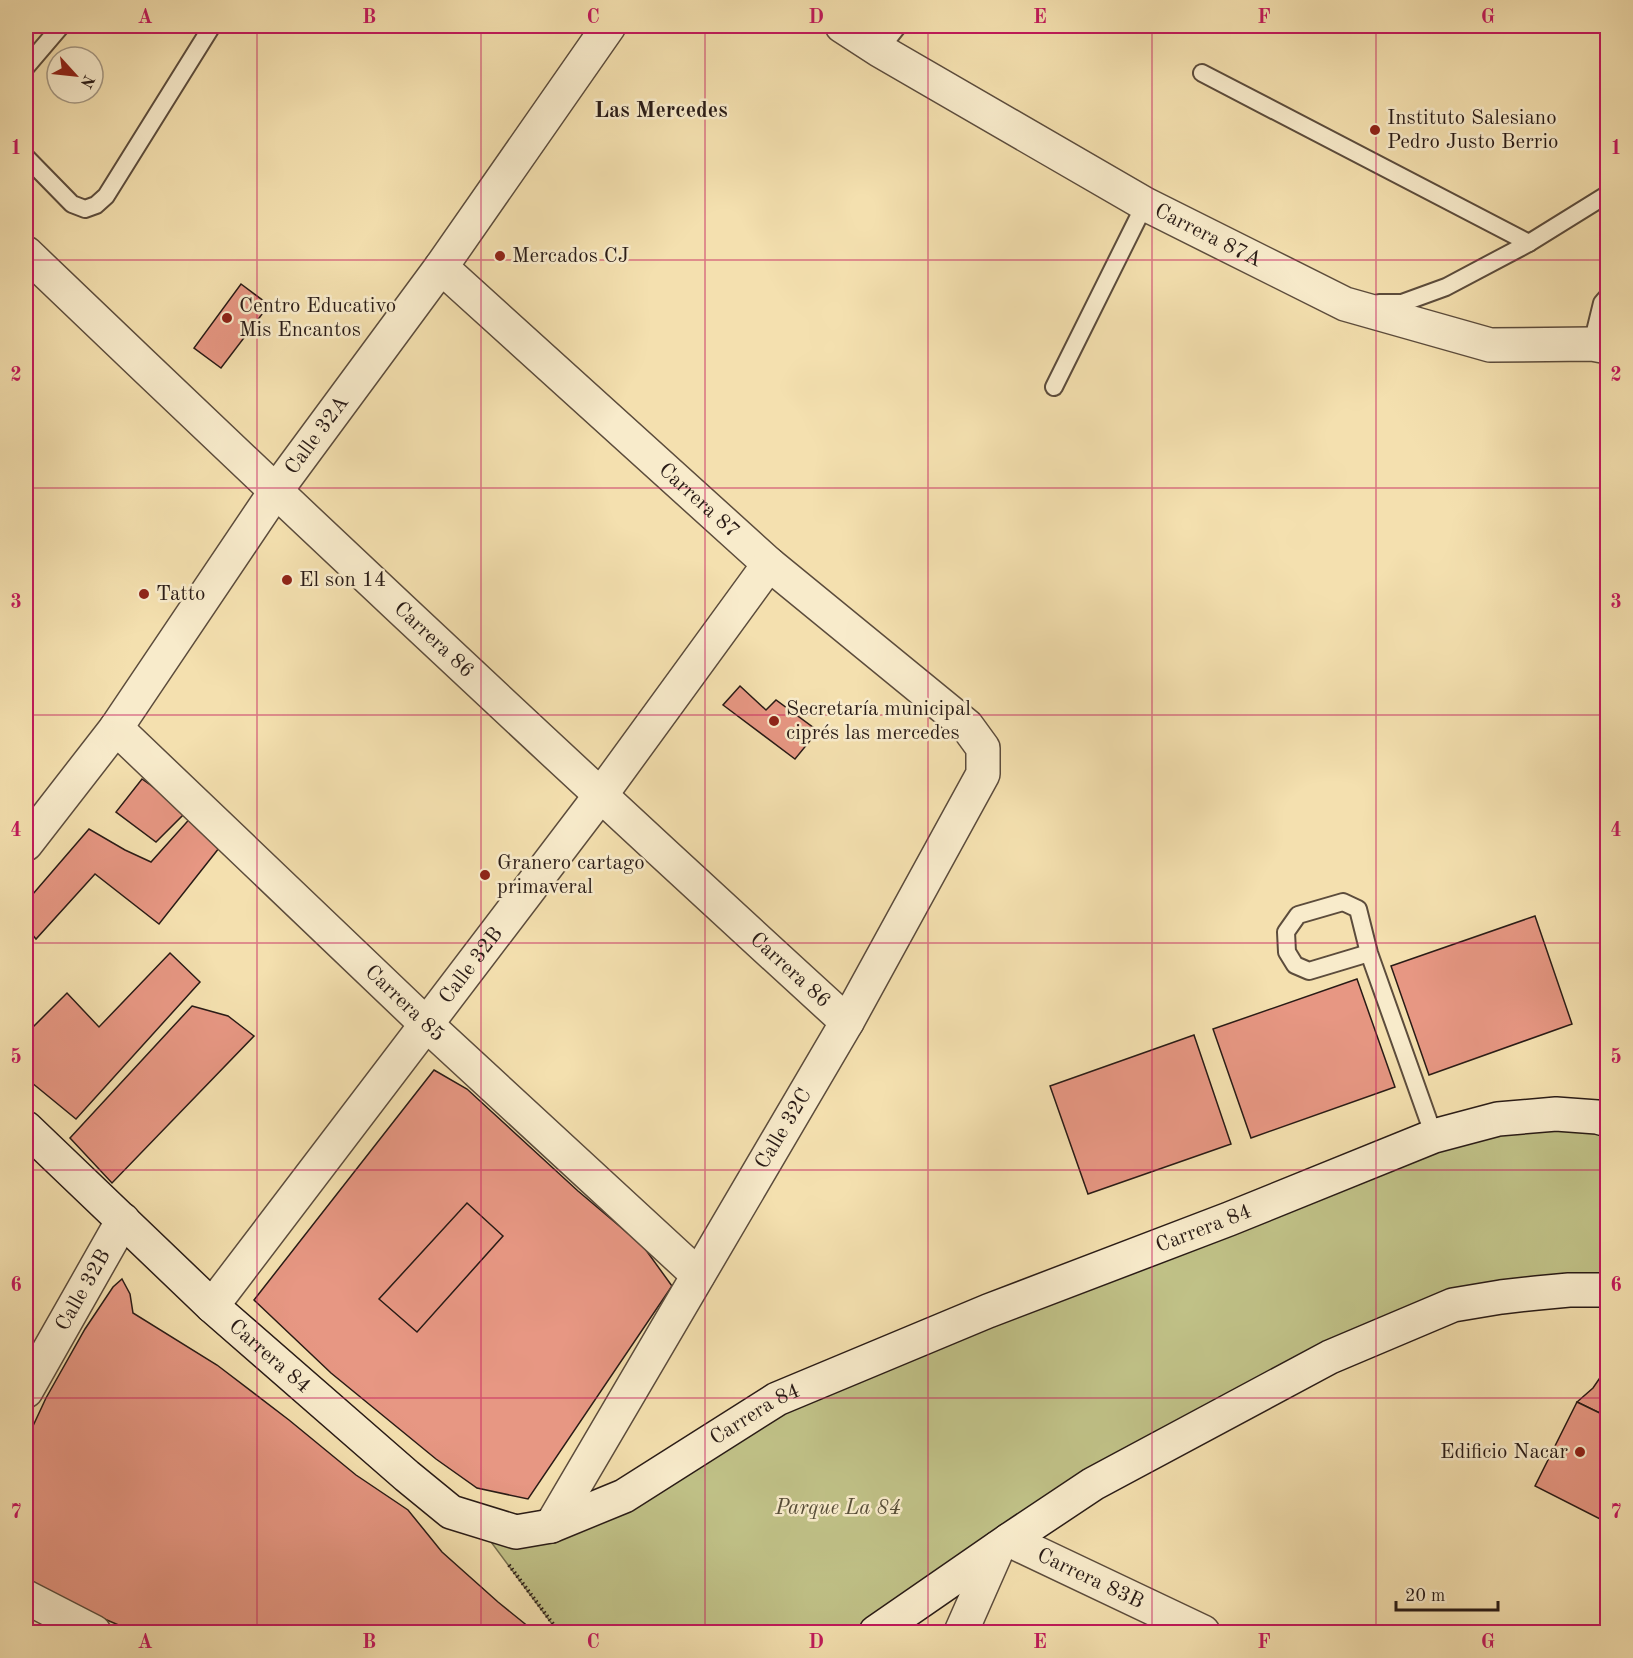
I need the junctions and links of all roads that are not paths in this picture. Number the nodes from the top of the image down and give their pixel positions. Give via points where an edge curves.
1 (61, 26) edge
2 (212, 26) edge
3 (609, 26) edge
4 (842, 26) edge
5 (888, 38) edge
6 (26, 67) edge
7 (1202, 73) dead end
8 (26, 157) edge
9 (1608, 194) edge
10 (1145, 204) junction
11 (1529, 243) junction
12 (26, 253) edge
13 (441, 267) junction
14 (1608, 296) edge
15 (1346, 304) junction
16 (1600, 345) edge
17 (1054, 387) dead end
18 (275, 492) junction
19 (769, 564) junction
20 (967, 726) joint
21 (116, 728) junction
22 (600, 796) junction
23 (26, 844) edge
24 (1369, 953) junction
25 (847, 1022) junction
26 (426, 1024) junction
27 (1608, 1120) edge
28 (26, 1128) edge
29 (1434, 1136) junction
30 (123, 1220) junction
31 (698, 1275) junction
32 (1608, 1290) edge
33 (212, 1306) junction
34 (26, 1391) edge
35 (551, 1526) junction
36 (1003, 1544) junction
37 (26, 1597) edge
38 (94, 1632) edge
39 (876, 1632) edge
40 (961, 1632) edge
41 (1203, 1632) edge

1 - 6 lane
2 - 8 lane via 106,196 96,205 84,209 72,204
3 - 13 street, Calle 32A
4 - 5 street, Carrera 87A
5 - 10 street, Carrera 87A
7 - 11 lane
9 - 11 lane
10 - 15 street, Carrera 87A
10 - 17 lane
11 - 15 lane via 1446,287 1402,303
12 - 18 street, Carrera 86
13 - 18 street, Calle 32A
13 - 19 street, Carrera 87
14 - 16 lane via 1602,303
15 - 16 street, Carrera 87A via 1490,345
18 - 21 street, Calle 32A
18 - 22 street, Carrera 86
19 - 20 street, Carrera 87
19 - 22 street, Calle 32B
20 - 25 street, Calle 32C via 983,748 983,774
21 - 23 street, Calle 32A
21 - 26 street, Carrera 85
22 - 25 street, Carrera 86
22 - 26 street, Calle 32B
24 - 24 lane via 1309,971 1295,965 1287,952 1286,932 1298,915 1343,902 1358,909
24 - 29 lane
25 - 31 street, Calle 32C
26 - 31 street, Carrera 85
26 - 33 street, Calle 32B
27 - 29 street, Carrera 84 via 1556,1114 1498,1119
28 - 30 street, Carrera 84
29 - 35 street, Carrera 84 via 988,1311 777,1400 624,1496
30 - 33 street, Carrera 84
30 - 34 street, Calle 32B
31 - 35 street, Calle 32C
32 - 36 street via 1569,1290 1453,1305 1330,1357 1093,1484
33 - 35 street, Carrera 84 via 451,1512 516,1532
36 - 39 street
36 - 40 street
36 - 41 street, Carrera 83B
37 - 38 street

